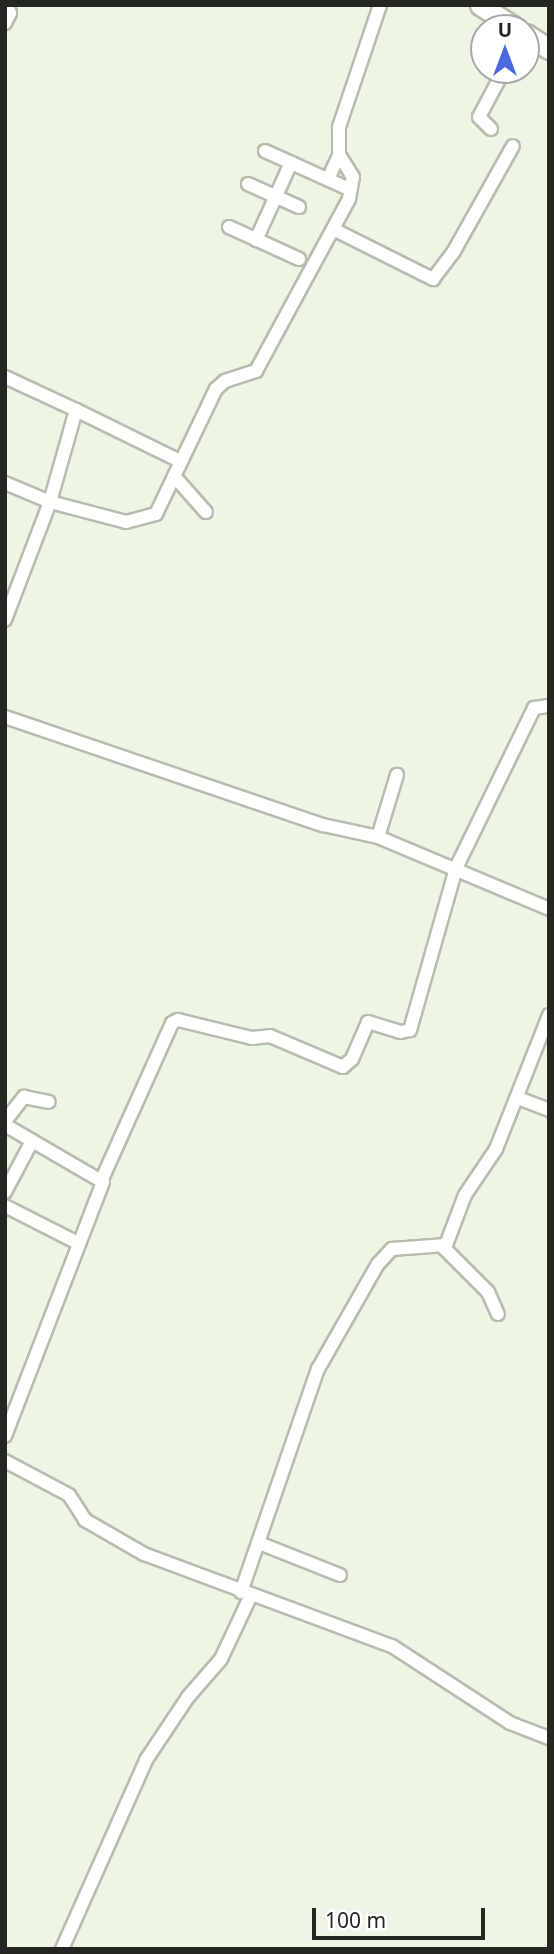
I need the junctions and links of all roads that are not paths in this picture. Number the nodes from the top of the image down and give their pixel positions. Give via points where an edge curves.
1 (6, 5) edge
2 (380, 5) edge
3 (5, 23) edge
4 (497, 84) edge
5 (491, 129) dead end
6 (513, 146) dead end
7 (265, 151) dead end
8 (339, 155) junction
9 (291, 163) junction
10 (328, 179) junction
11 (247, 184) dead end
12 (351, 190) junction
13 (276, 197) junction
14 (299, 207) dead end
15 (229, 227) dead end
16 (335, 230) junction
17 (257, 240) junction
18 (299, 259) dead end
19 (5, 377) edge
20 (76, 410) junction
21 (180, 461) junction
22 (174, 476) junction
23 (5, 483) edge
24 (50, 502) junction
25 (206, 512) dead end
26 (5, 620) edge
27 (549, 706) edge
28 (5, 717) edge
29 (397, 775) dead end
30 (378, 837) junction
31 (456, 868) junction
32 (549, 909) edge
33 (549, 1015) edge
34 (518, 1098) junction
35 (50, 1102) dead end
36 (549, 1110) edge
37 (5, 1123) edge
38 (32, 1140) junction
39 (102, 1179) junction
40 (5, 1192) edge
41 (5, 1206) edge
42 (78, 1243) junction
43 (443, 1247) junction
44 (498, 1314) dead end
45 (5, 1436) edge
46 (5, 1461) edge
47 (259, 1543) junction
48 (340, 1575) dead end
49 (246, 1594) junction
50 (549, 1738) edge
51 (62, 1949) edge

1 - 3 street via 10,13
2 - 8 street via 339,127
4 - 5 street via 479,117
6 - 16 street via 454,251 433,279
7 - 9 street
8 - 10 street
8 - 12 street via 352,169
9 - 10 street
9 - 13 street
10 - 12 street
11 - 13 street
12 - 16 street
13 - 14 street
13 - 17 street
15 - 17 street
16 - 21 street via 260,365 216,389
17 - 18 street
19 - 20 street
20 - 21 street
20 - 24 street
21 - 22 street
22 - 24 street via 156,514 137,522
22 - 25 street
23 - 24 street
24 - 26 street
27 - 31 street via 534,708
28 - 30 street via 323,825
29 - 30 street
30 - 31 street
31 - 32 street
31 - 39 street via 410,1030 401,1032 368,1022 344,1067 270,1037 252,1038 178,1020 172,1023
33 - 34 street
34 - 36 street
34 - 43 street via 496,1149 465,1195
35 - 37 street via 23,1097
37 - 38 street
38 - 39 street
38 - 40 street
39 - 42 street
41 - 42 street
42 - 45 street
43 - 44 street via 488,1292
43 - 47 street via 397,1247 378,1264 306,1396
46 - 49 street via 69,1496 85,1520 117,1539
47 - 48 street
47 - 49 street
49 - 50 street via 391,1646 510,1723
49 - 51 street via 221,1659 188,1697 146,1760

